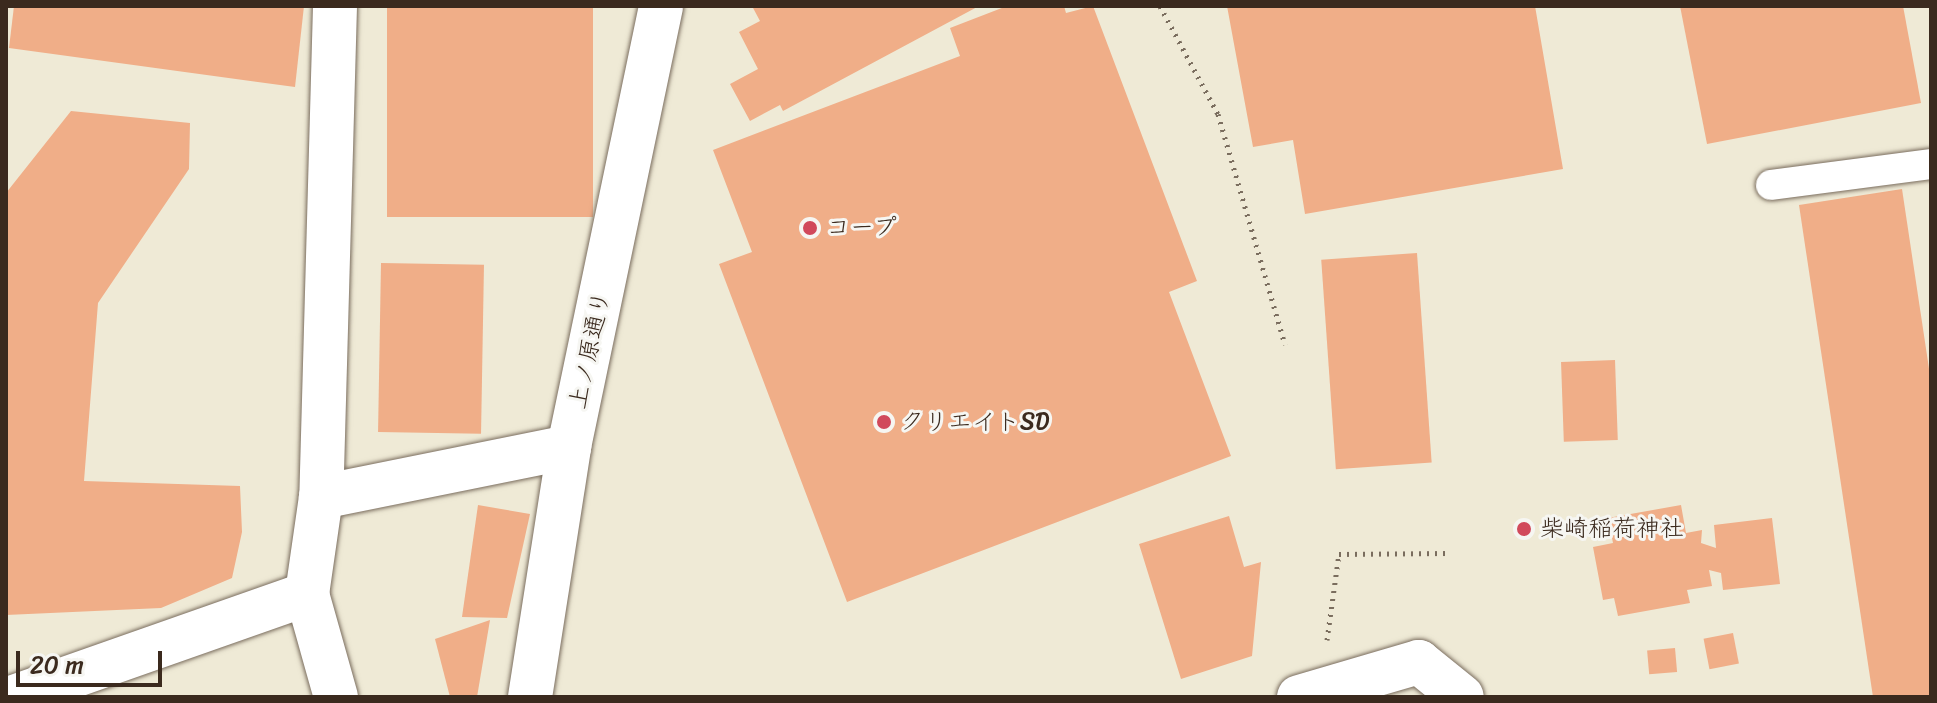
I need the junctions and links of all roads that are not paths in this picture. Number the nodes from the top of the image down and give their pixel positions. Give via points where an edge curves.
1 (335, 6) edge
2 (661, 6) edge
3 (1931, 164) edge
4 (1771, 185) dead end
5 (569, 447) junction
6 (321, 497) junction
7 (307, 594) junction
8 (1313, 695) edge
9 (14, 697) edge
10 (336, 697) edge
11 (530, 697) edge
12 (1462, 697) edge

1 - 6 street
2 - 5 street, 上ノ原通り
3 - 4 lane
5 - 6 street
5 - 11 street, 上ノ原通り
6 - 7 street
7 - 9 street
7 - 10 street
8 - 12 street via 1419,662

